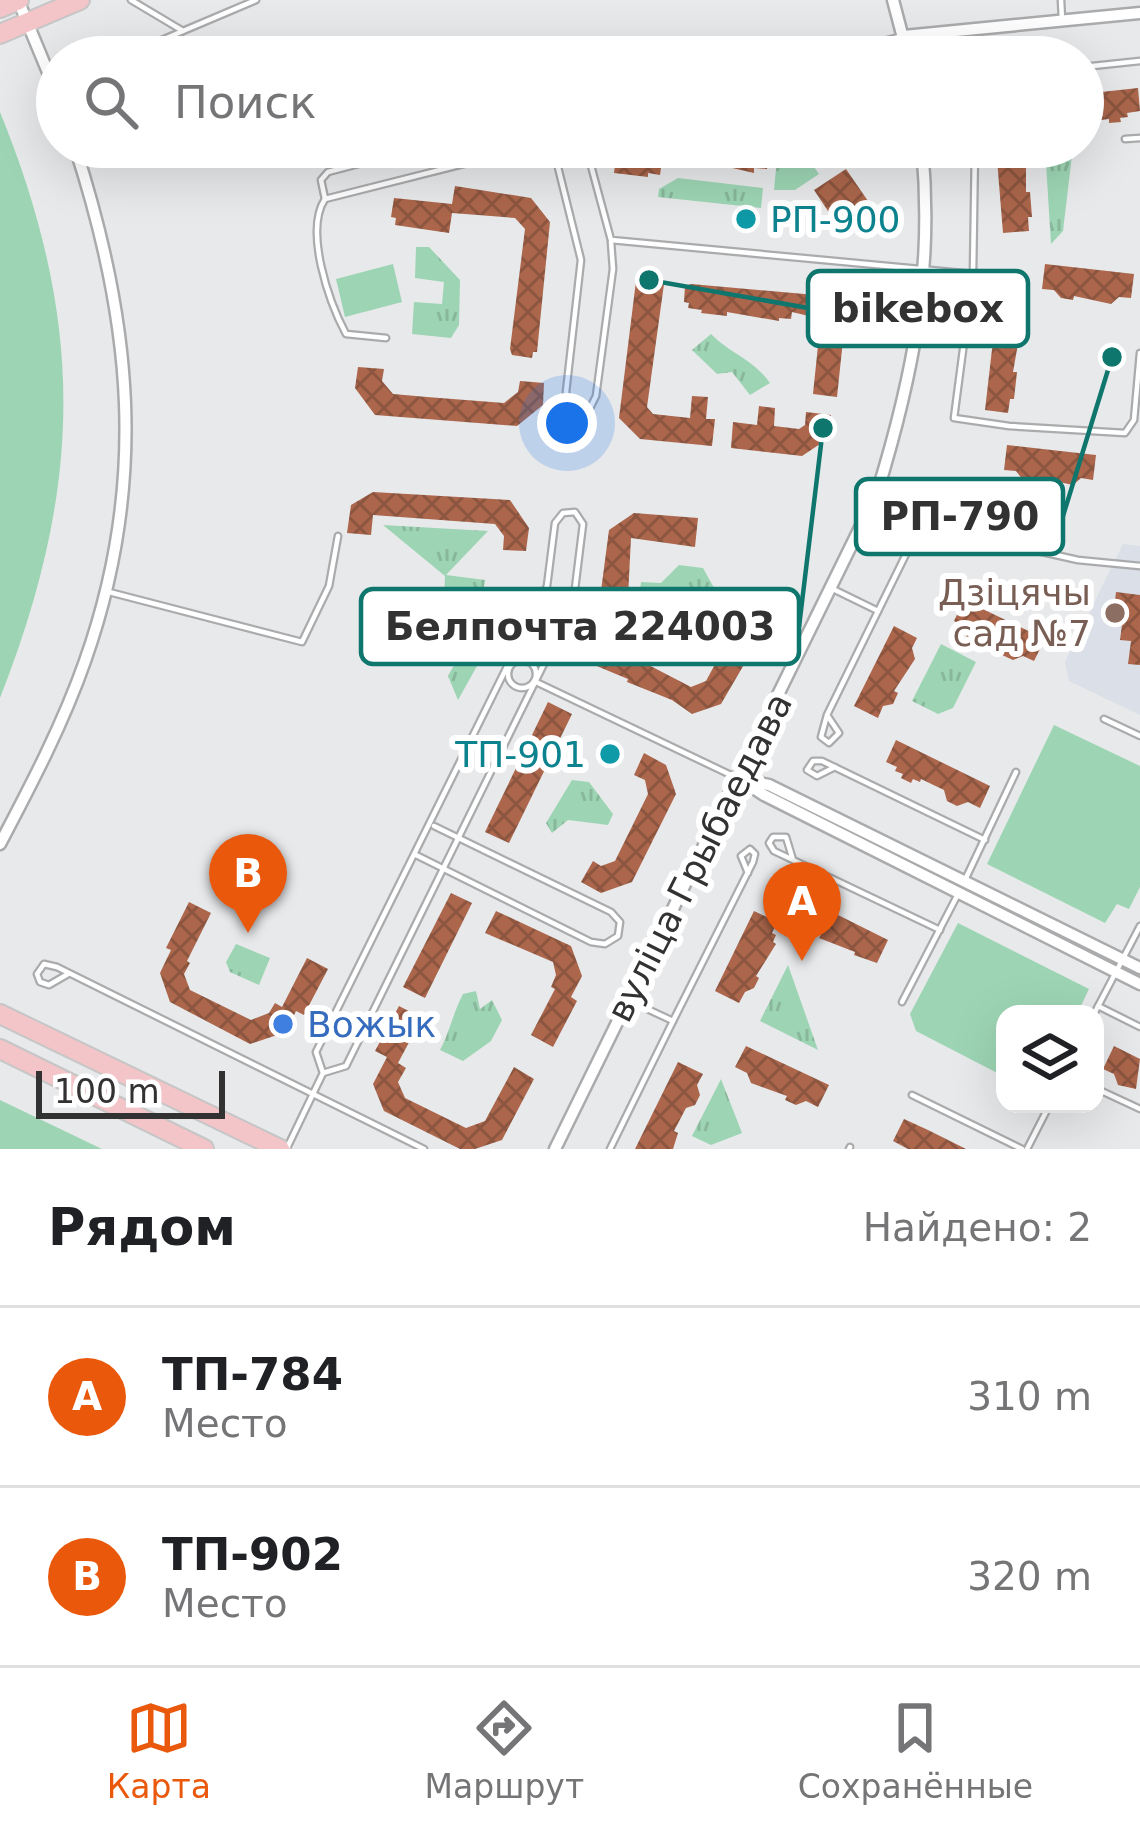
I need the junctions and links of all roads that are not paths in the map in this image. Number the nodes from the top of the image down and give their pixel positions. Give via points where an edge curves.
1 (18, 0) edge
2 (80, 0) edge
3 (131, 0) edge
4 (256, 0) edge
5 (892, 0) edge
6 (1061, 0) edge
7 (0, 8) edge
8 (1140, 13) edge
9 (1062, 20) junction
10 (27, 22) junction
11 (183, 31) junction
12 (0, 34) edge
13 (171, 36) edge
14 (904, 36) joint
15 (36, 44) edge
16 (1140, 61) edge
17 (1104, 65) edge
18 (1140, 138) edge
19 (1125, 139) dead end
20 (81, 168) edge
21 (343, 168) edge
22 (448, 168) edge
23 (558, 168) edge
24 (592, 168) edge
25 (923, 168) edge
26 (975, 168) edge
27 (325, 199) junction
28 (611, 240) junction
29 (925, 271) junction
30 (973, 274) junction
31 (386, 338) dead end
32 (1140, 353) edge
33 (338, 536) dead end
34 (1140, 566) edge
35 (832, 589) junction
36 (105, 591) junction
37 (878, 611) junction
38 (509, 667) junction
39 (535, 681) junction
40 (827, 715) dead end
41 (1104, 719) dead end
42 (1140, 736) edge
43 (835, 767) dead end
44 (1016, 772) dead end
45 (740, 779) junction
46 (432, 825) junction
47 (460, 838) junction
48 (986, 839) junction
49 (0, 844) edge
50 (416, 855) junction
51 (793, 860) junction
52 (445, 868) junction
53 (748, 873) dead end
54 (965, 879) junction
55 (958, 894) junction
56 (1140, 926) edge
57 (940, 930) junction
58 (1123, 959) junction
59 (1140, 968) edge
60 (1116, 971) junction
61 (68, 974) junction
62 (1140, 983) edge
63 (628, 1000) junction
64 (902, 1002) dead end
65 (1099, 1005) edge
66 (1104, 1013) edge
67 (0, 1014) edge
68 (673, 1021) junction
69 (1140, 1027) edge
70 (0, 1049) edge
71 (323, 1073) junction
72 (312, 1092) junction
73 (1104, 1092) edge
74 (912, 1095) dead end
75 (1140, 1109) edge
76 (1044, 1113) edge
77 (204, 1149) edge
78 (283, 1149) edge
79 (424, 1149) edge
80 (555, 1149) edge
81 (610, 1149) edge
82 (1024, 1149) edge

1 - 7 highway
1 - 10 street
2 - 10 highway
3 - 11 lane
4 - 11 lane
5 - 14 street
6 - 9 lane
8 - 9 street
9 - 14 street
10 - 12 highway
10 - 15 street
11 - 13 lane
16 - 17 lane
18 - 19 lane
20 - 36 street via 124,357 122,486
21 - 27 lane via 321,180
22 - 27 lane
23 - 28 lane via 581,260 566,392 578,411 596,396
24 - 28 lane
25 - 29 street, вуліца Грыбаедава
26 - 30 lane
27 - 31 lane via 315,233 337,316 346,334
28 - 29 lane
29 - 30 lane
29 - 35 street, вуліца Грыбаедава via 901,416 878,493
30 - 32 lane via 954,418 1125,433 1134,420
33 - 36 lane via 329,586 302,642
34 - 37 lane via 922,538 910,546
35 - 37 lane
35 - 45 street, вуліца Грыбаедава
36 - 49 street via 67,707
37 - 40 lane
38 - 39 lane via 526,660
38 - 39 lane via 517,688
38 - 39 lane via 548,586 555,523 575,512 584,524 578,591
38 - 46 lane
39 - 45 lane
39 - 47 lane
41 - 42 lane
43 - 48 lane
44 - 48 lane
45 - 54 street via 769,785
45 - 55 street
45 - 63 street, вуліца Грыбаедава
46 - 47 lane
46 - 50 lane
47 - 52 lane
47 - 52 lane via 611,912 618,936 591,942
48 - 54 lane
50 - 52 lane
50 - 71 lane via 316,1052
51 - 51 lane via 772,849 772,837 788,840
51 - 57 lane
52 - 71 lane via 346,1066
53 - 68 lane
54 - 55 lane
54 - 58 street
55 - 57 lane
55 - 60 street
56 - 58 lane
57 - 64 lane
58 - 59 street
58 - 60 lane
60 - 62 street
60 - 65 lane
61 - 61 lane via 48,964 37,974 49,985
61 - 72 lane
63 - 68 lane
63 - 80 street, вуліца Грыбаедава
66 - 69 lane
67 - 78 highway
68 - 81 lane
70 - 77 highway
71 - 72 lane
72 - 78 lane
72 - 79 lane
73 - 75 lane
74 - 82 lane
76 - 82 lane

